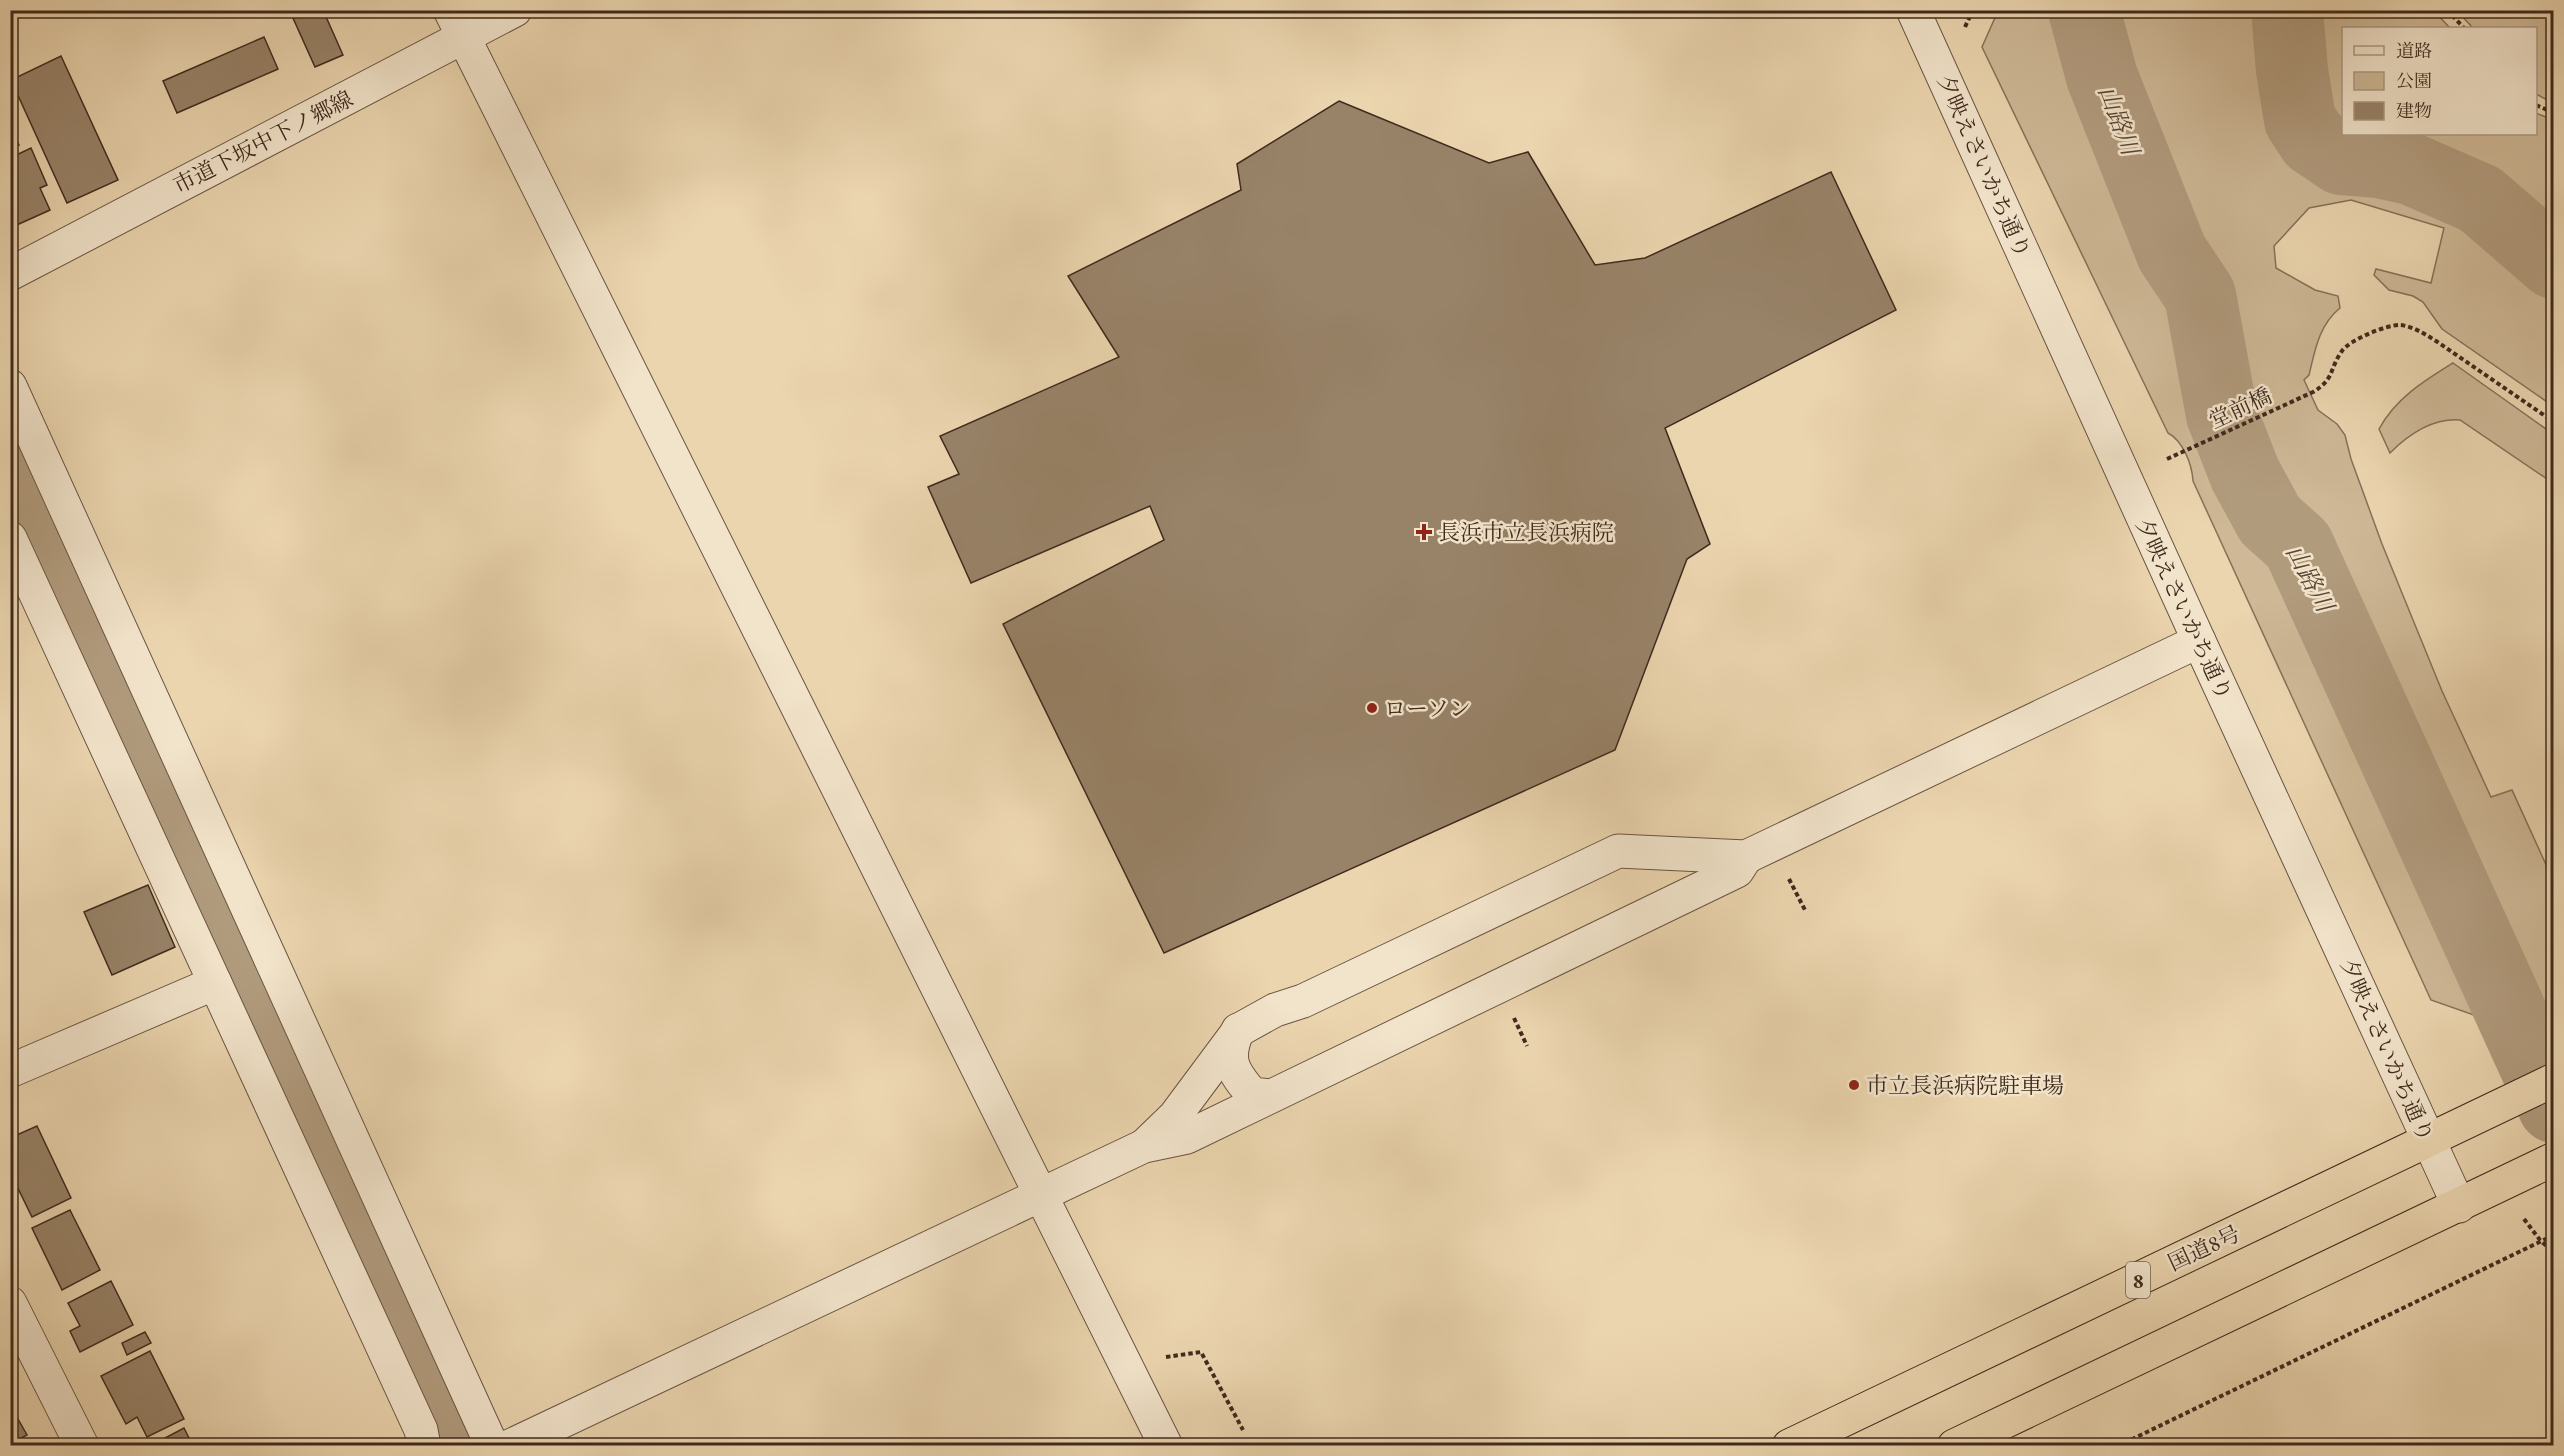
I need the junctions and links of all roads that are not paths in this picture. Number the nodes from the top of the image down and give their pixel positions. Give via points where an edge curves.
1 (515, 10) edge
2 (1913, 10) edge
3 (457, 24) edge
4 (10, 274) edge
5 (10, 386) edge
6 (10, 538) edge
7 (2199, 641) junction
8 (1746, 857) junction
9 (215, 983) junction
10 (1239, 1030) junction
11 (10, 1071) edge
12 (2553, 1080) edge
13 (1270, 1096) junction
14 (2428, 1142) junction
15 (1144, 1146) junction
16 (2553, 1159) edge
17 (1041, 1195) junction
18 (2459, 1206) junction
19 (12, 1310) edge
20 (82, 1446) edge
21 (424, 1446) edge
22 (492, 1446) edge
23 (510, 1446) edge
24 (1166, 1446) edge
25 (1789, 1446) edge
26 (1954, 1446) edge

1 - 3 street, 市道下坂中下ノ郷線
2 - 7 street, 夕映えさいかち通り
3 - 4 street, 市道下坂中下ノ郷線
3 - 17 street
5 - 22 street
6 - 9 street
7 - 8 street
7 - 14 street, 夕映えさいかち通り
8 - 10 street via 1618,851
8 - 13 street via 1737,871
9 - 11 street
9 - 21 street via 416,1419
10 - 13 street via 1230,1048 1236,1073 1252,1094
10 - 15 street via 1176,1116
12 - 14 highway, 国道8号 / 8
13 - 15 street via 1187,1137
14 - 18 street, 夕映えさいかち通り
14 - 25 highway, 国道8号 / 8
15 - 17 street
16 - 18 highway
17 - 23 street
17 - 24 street
18 - 26 highway
19 - 20 street

